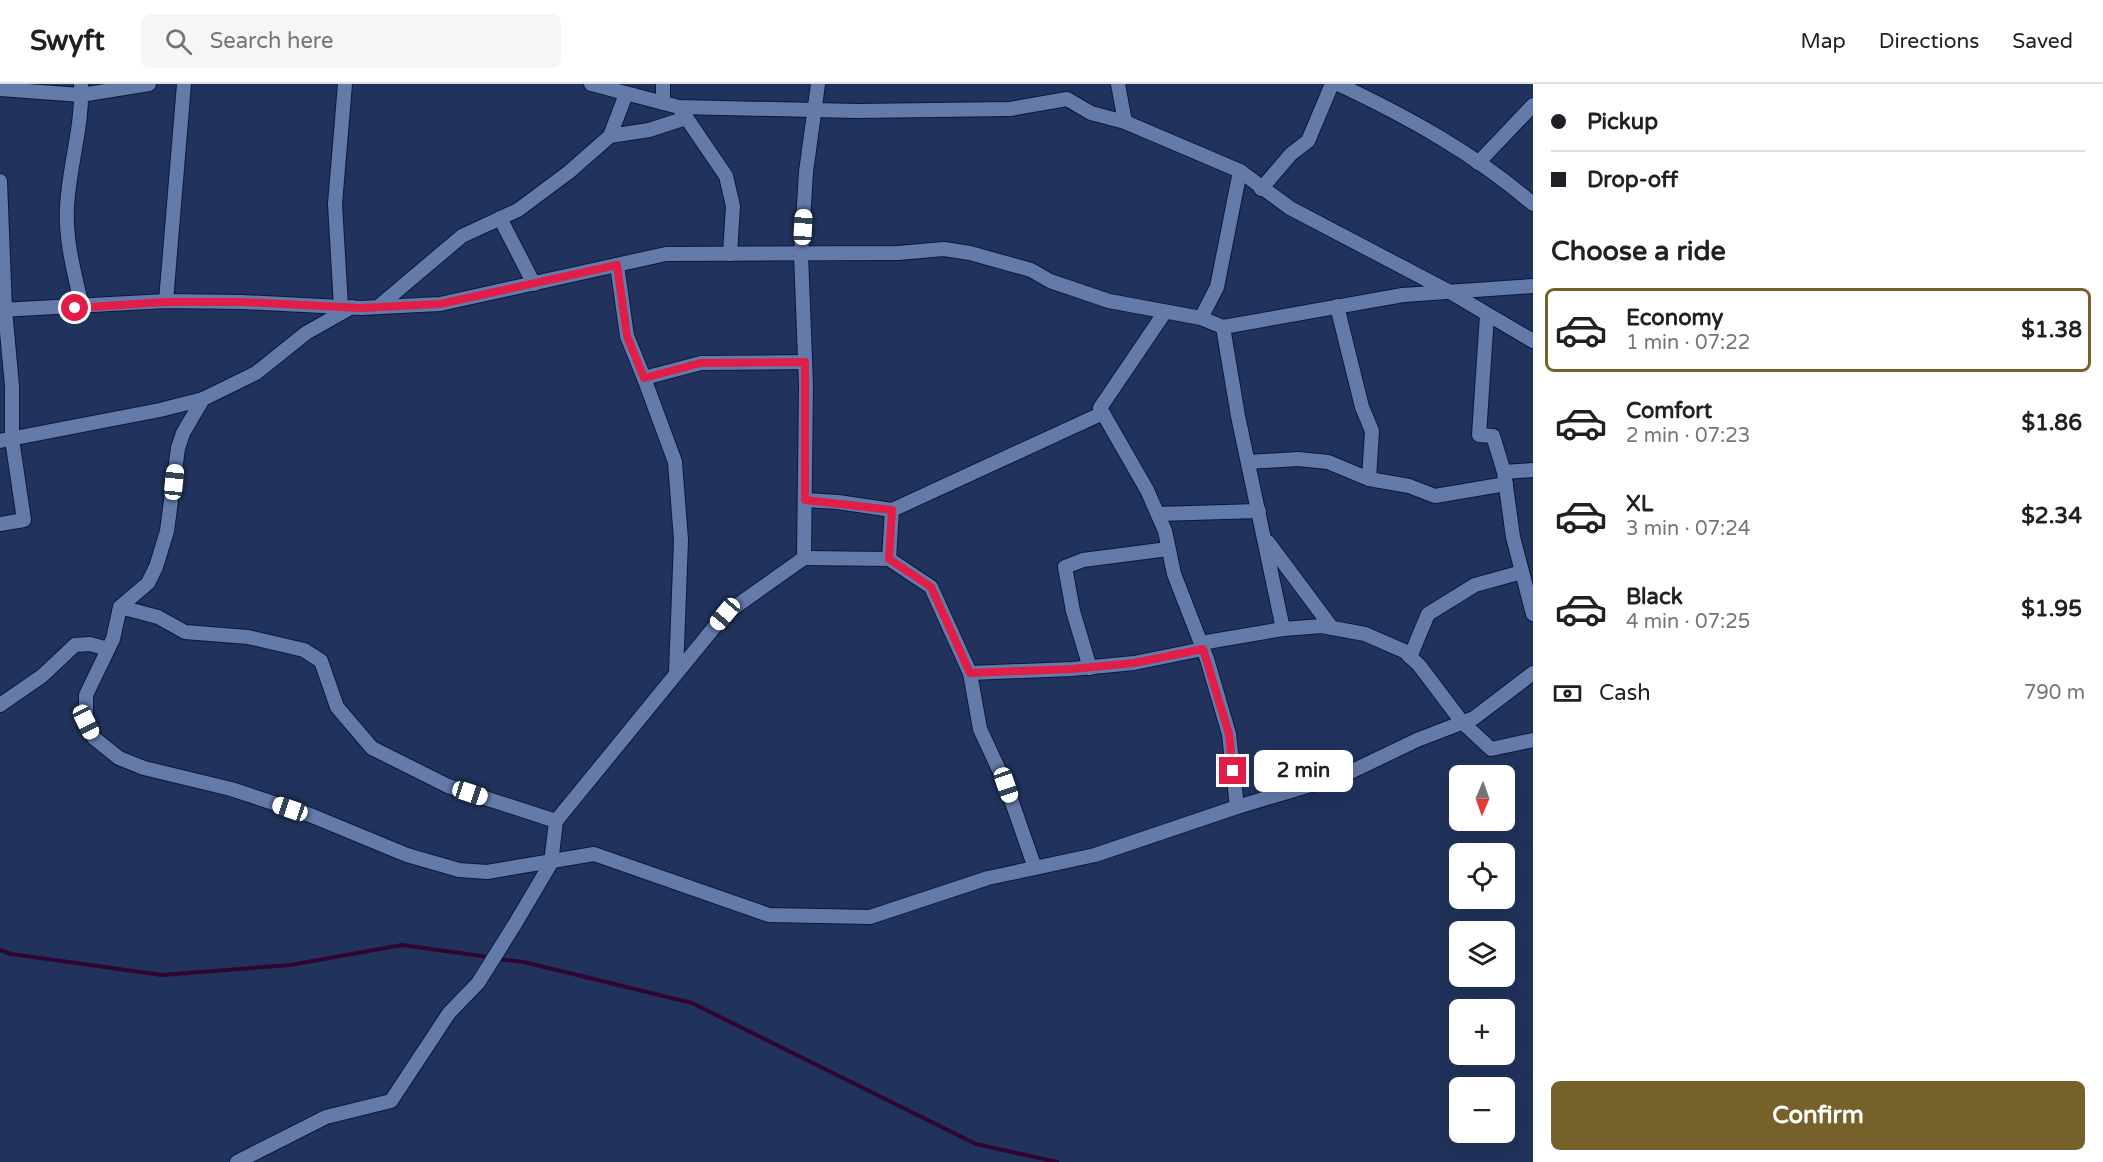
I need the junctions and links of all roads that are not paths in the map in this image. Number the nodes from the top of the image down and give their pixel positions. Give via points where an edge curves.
1 (148, 84) edge
2 (184, 84) edge
3 (345, 84) edge
4 (591, 84) edge
5 (663, 84) edge
6 (818, 84) edge
7 (1058, 84) edge
8 (1118, 84) edge
9 (1332, 84) edge
10 (1346, 86) edge
11 (0, 89) edge
12 (81, 89) edge
13 (626, 93) junction
14 (1059, 99) junction
15 (663, 103) junction
16 (1533, 105) edge
17 (814, 110) junction
18 (682, 113) junction
19 (1125, 122) junction
20 (610, 136) junction
21 (1478, 163) junction
22 (1240, 171) junction
23 (0, 182) edge
24 (1261, 189) junction
25 (1533, 204) edge
26 (500, 218) junction
27 (730, 254) junction
28 (801, 254) junction
29 (617, 265) junction
30 (534, 284) junction
31 (1533, 286) edge
32 (1450, 292) junction
33 (166, 302) junction
34 (1337, 306) junction
35 (82, 307) junction
36 (346, 307) junction
37 (378, 307) junction
38 (2, 310) edge
39 (1165, 312) junction
40 (1487, 315) junction
41 (1201, 318) junction
42 (1223, 327) junction
43 (1533, 341) edge
44 (805, 362) junction
45 (644, 378) junction
46 (203, 399) junction
47 (1103, 413) junction
48 (6, 440) edge
49 (1248, 462) junction
50 (1533, 471) edge
51 (1369, 478) junction
52 (1505, 478) junction
53 (805, 500) junction
54 (892, 510) junction
55 (1259, 511) junction
56 (1158, 514) junction
57 (0, 524) edge
58 (1265, 538) junction
59 (1168, 549) junction
60 (804, 558) junction
61 (889, 559) junction
62 (1522, 572) junction
63 (120, 607) junction
64 (1533, 614) edge
65 (1332, 628) junction
66 (1283, 629) junction
67 (1202, 646) junction
68 (108, 649) junction
69 (1410, 657) junction
70 (1090, 668) junction
71 (675, 673) junction
72 (970, 673) junction
73 (1533, 673) edge
74 (0, 705) edge
75 (1462, 722) junction
76 (1533, 740) edge
77 (1237, 807) junction
78 (556, 820) junction
79 (551, 863) junction
80 (1035, 868) junction
81 (237, 1162) edge

1 - 12 street
2 - 33 street
3 - 36 street via 335,204
4 - 13 street
5 - 15 street
6 - 17 street
7 - 14 street
8 - 19 street
9 - 24 street via 1308,141 1291,154
10 - 21 street via 1458,147
11 - 12 street
12 - 35 street via 67,232
13 - 15 street
13 - 20 street
14 - 17 street via 1010,109
14 - 19 street
15 - 18 street
16 - 21 street
17 - 18 street
17 - 28 street
18 - 20 street via 649,130
18 - 27 street via 726,176 734,206
19 - 22 street
20 - 26 street via 569,172 518,210
21 - 25 street
22 - 24 street
22 - 41 street via 1217,287
23 - 38 street
24 - 32 street via 1385,260
26 - 30 street
26 - 37 street via 462,236
27 - 28 street
27 - 29 street via 666,254
28 - 39 street via 944,249 970,253 1031,270 1050,281 1109,301
28 - 44 street
29 - 30 street
29 - 45 street via 627,336
30 - 37 street via 440,304
31 - 32 street
32 - 34 street
32 - 40 street
33 - 35 street
33 - 36 street
34 - 42 street
34 - 51 street via 1362,407 1372,431
35 - 38 street
36 - 37 street
36 - 46 street via 256,373
38 - 48 street via 12,386
39 - 41 street
39 - 47 street via 1100,408
40 - 43 street
40 - 52 street via 1479,435 1493,436
41 - 42 street
42 - 49 street
44 - 45 street via 701,363
44 - 53 street
45 - 71 street via 675,462 681,540
46 - 48 street
46 - 63 street via 178,448 166,531 156,567 148,584
47 - 54 street
47 - 56 street
48 - 57 street via 24,520
49 - 51 street via 1328,462
49 - 55 street
50 - 52 street
51 - 52 street via 1435,495
52 - 62 street
53 - 54 street
53 - 60 street
54 - 61 street
55 - 56 street
55 - 58 street
56 - 59 street
58 - 65 street
58 - 66 street
59 - 67 street
59 - 70 street via 1083,560 1065,567
60 - 61 street
60 - 71 street via 725,614
61 - 72 street via 931,587
62 - 64 street
62 - 69 street via 1475,585 1428,614
63 - 68 street via 114,639
63 - 78 street via 164,619 185,632 249,637 304,650 321,662 336,707 372,748 448,786
65 - 66 street
65 - 69 street via 1365,634
66 - 67 street
67 - 70 street via 1134,663
67 - 77 street via 1229,734
68 - 74 street via 75,645 42,676
68 - 79 street via 86,695 86,722 94,738 118,758 231,789 309,815 407,855 459,870 487,872
69 - 75 street
70 - 72 street
71 - 78 street via 659,698
72 - 80 street via 980,729 1006,785
73 - 75 street via 1474,718
75 - 76 street via 1491,749
75 - 77 street via 1344,775
77 - 80 street via 1095,855
78 - 79 street
79 - 80 street via 594,854 769,915 870,917
79 - 81 street via 478,983 449,1013 391,1101 326,1118

